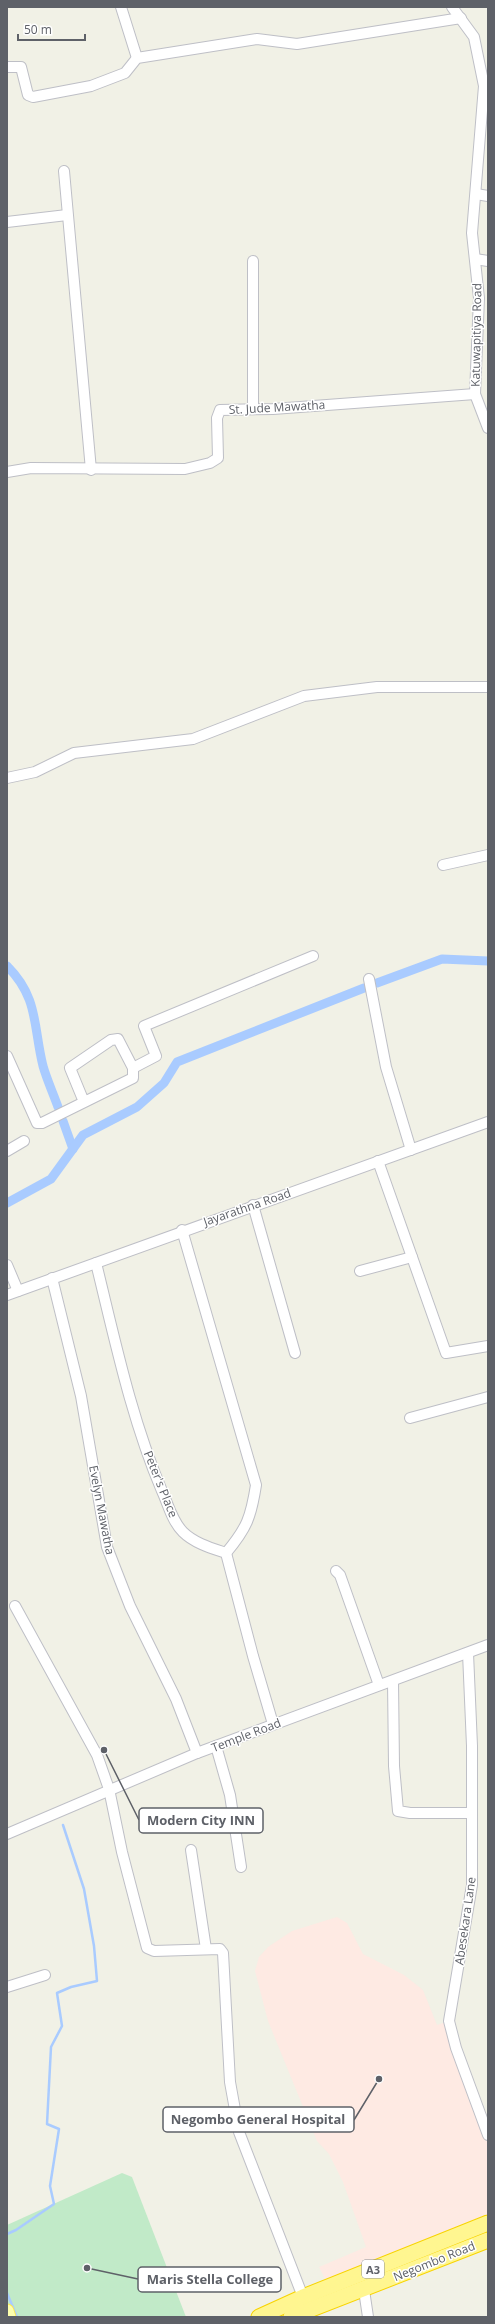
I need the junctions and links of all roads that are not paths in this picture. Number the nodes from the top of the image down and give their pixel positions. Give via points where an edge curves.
1 (121, 7) edge
2 (452, 7) edge
3 (461, 18) junction
4 (138, 58) junction
5 (7, 67) edge
6 (485, 71) edge
7 (64, 171) dead end
8 (476, 194) junction
9 (488, 196) edge
10 (67, 215) junction
11 (7, 222) edge
12 (475, 259) junction
13 (253, 261) dead end
14 (488, 261) edge
15 (475, 394) junction
16 (253, 408) junction
17 (488, 428) edge
18 (91, 470) junction
19 (7, 472) edge
20 (488, 687) edge
21 (7, 778) edge
22 (488, 855) edge
23 (443, 865) dead end
24 (313, 956) dead end
25 (369, 979) dead end
26 (7, 1056) edge
27 (133, 1068) junction
28 (84, 1102) junction
29 (488, 1122) edge
30 (24, 1140) dead end
31 (411, 1150) junction
32 (7, 1151) edge
33 (378, 1162) junction
34 (253, 1205) junction
35 (182, 1230) junction
36 (412, 1257) junction
37 (96, 1263) junction
38 (7, 1264) edge
39 (360, 1271) dead end
40 (52, 1278) junction
41 (18, 1290) junction
42 (7, 1295) edge
43 (488, 1346) edge
44 (295, 1353) dead end
45 (488, 1398) edge
46 (410, 1418) dead end
47 (226, 1553) junction
48 (336, 1570) dead end
49 (15, 1606) dead end
50 (488, 1645) edge
51 (468, 1653) junction
52 (393, 1681) junction
53 (380, 1685) junction
54 (273, 1724) junction
55 (216, 1746) junction
56 (197, 1753) junction
57 (109, 1789) junction
58 (472, 1813) junction
59 (7, 1834) edge
60 (191, 1850) dead end
61 (241, 1867) dead end
62 (206, 1949) junction
63 (45, 1975) dead end
64 (7, 1987) edge
65 (488, 2135) edge
66 (488, 2223) edge
67 (488, 2240) edge
68 (364, 2290) junction
69 (303, 2297) junction
70 (7, 2311) edge
71 (9, 2317) edge
72 (259, 2317) edge
73 (291, 2317) edge
74 (368, 2317) edge

1 - 4 street
2 - 3 street, Katuwapitiya Road
3 - 4 street via 297,44 257,39
3 - 6 street, Katuwapitiya Road via 474,37
4 - 5 street via 125,73 91,86 33,97 28,95 21,67
6 - 8 street, Katuwapitiya Road
7 - 10 street
8 - 9 street
8 - 12 street, Katuwapitiya Road via 472,233
10 - 11 street
10 - 18 street
12 - 14 street
12 - 15 street, Katuwapitiya Road via 479,298
13 - 16 street
15 - 16 street, St. Jude Mawatha via 274,409
15 - 17 street, Katuwapitiya Road
16 - 18 street, St. Jude Mawatha via 220,410 217,418 218,458 210,463 185,469
18 - 19 street, St. Jude Mawatha via 31,468
20 - 21 street via 377,687 304,696 192,739 74,753 35,772
22 - 23 street
24 - 27 street via 144,1026 156,1056
25 - 31 street via 386,1067
26 - 28 street via 37,1123 42,1123
27 - 28 street via 132,1078
27 - 28 street via 118,1039 111,1040 70,1068
29 - 31 street, Jayarathna Road
30 - 32 street
31 - 33 street, Jayarathna Road
33 - 34 street, Jayarathna Road
33 - 36 street
34 - 35 street, Jayarathna Road
34 - 44 street
35 - 37 street, Jayarathna Road
35 - 47 street via 256,1485 252,1510 243,1532
36 - 39 street
36 - 43 street via 446,1353
37 - 40 street, Jayarathna Road
37 - 47 street, Peter's Place via 122,1372 152,1468 173,1518 183,1532 202,1545
38 - 41 street
40 - 41 street, Jayarathna Road
40 - 56 street, Evelyn Mawatha via 81,1396 107,1547 130,1606 176,1699
41 - 42 street, Jayarathna Road
45 - 46 street
47 - 54 street
48 - 53 street
49 - 57 street via 97,1755
50 - 51 street, Temple Road
51 - 52 street, Temple Road
51 - 58 street, Abesekara Lane
52 - 53 street, Temple Road
52 - 58 street via 394,1766 398,1811
53 - 54 street, Temple Road
54 - 55 street, Temple Road
55 - 56 street, Temple Road
55 - 61 street via 230,1795
56 - 57 street, Temple Road
57 - 59 street, Temple Road
57 - 62 street via 122,1852 147,1948 154,1951
58 - 65 street, Abesekara Lane via 472,1885 450,2020 456,2048
60 - 62 street
62 - 69 street via 220,1949 223,1953 230,2082 239,2132
63 - 64 street
66 - 69 highway, Negombo Road / A3
67 - 68 highway, Negombo Road / A3
68 - 73 highway, Negombo Road / A3
68 - 74 street
69 - 72 highway, Negombo Road / A3
70 - 71 main road

